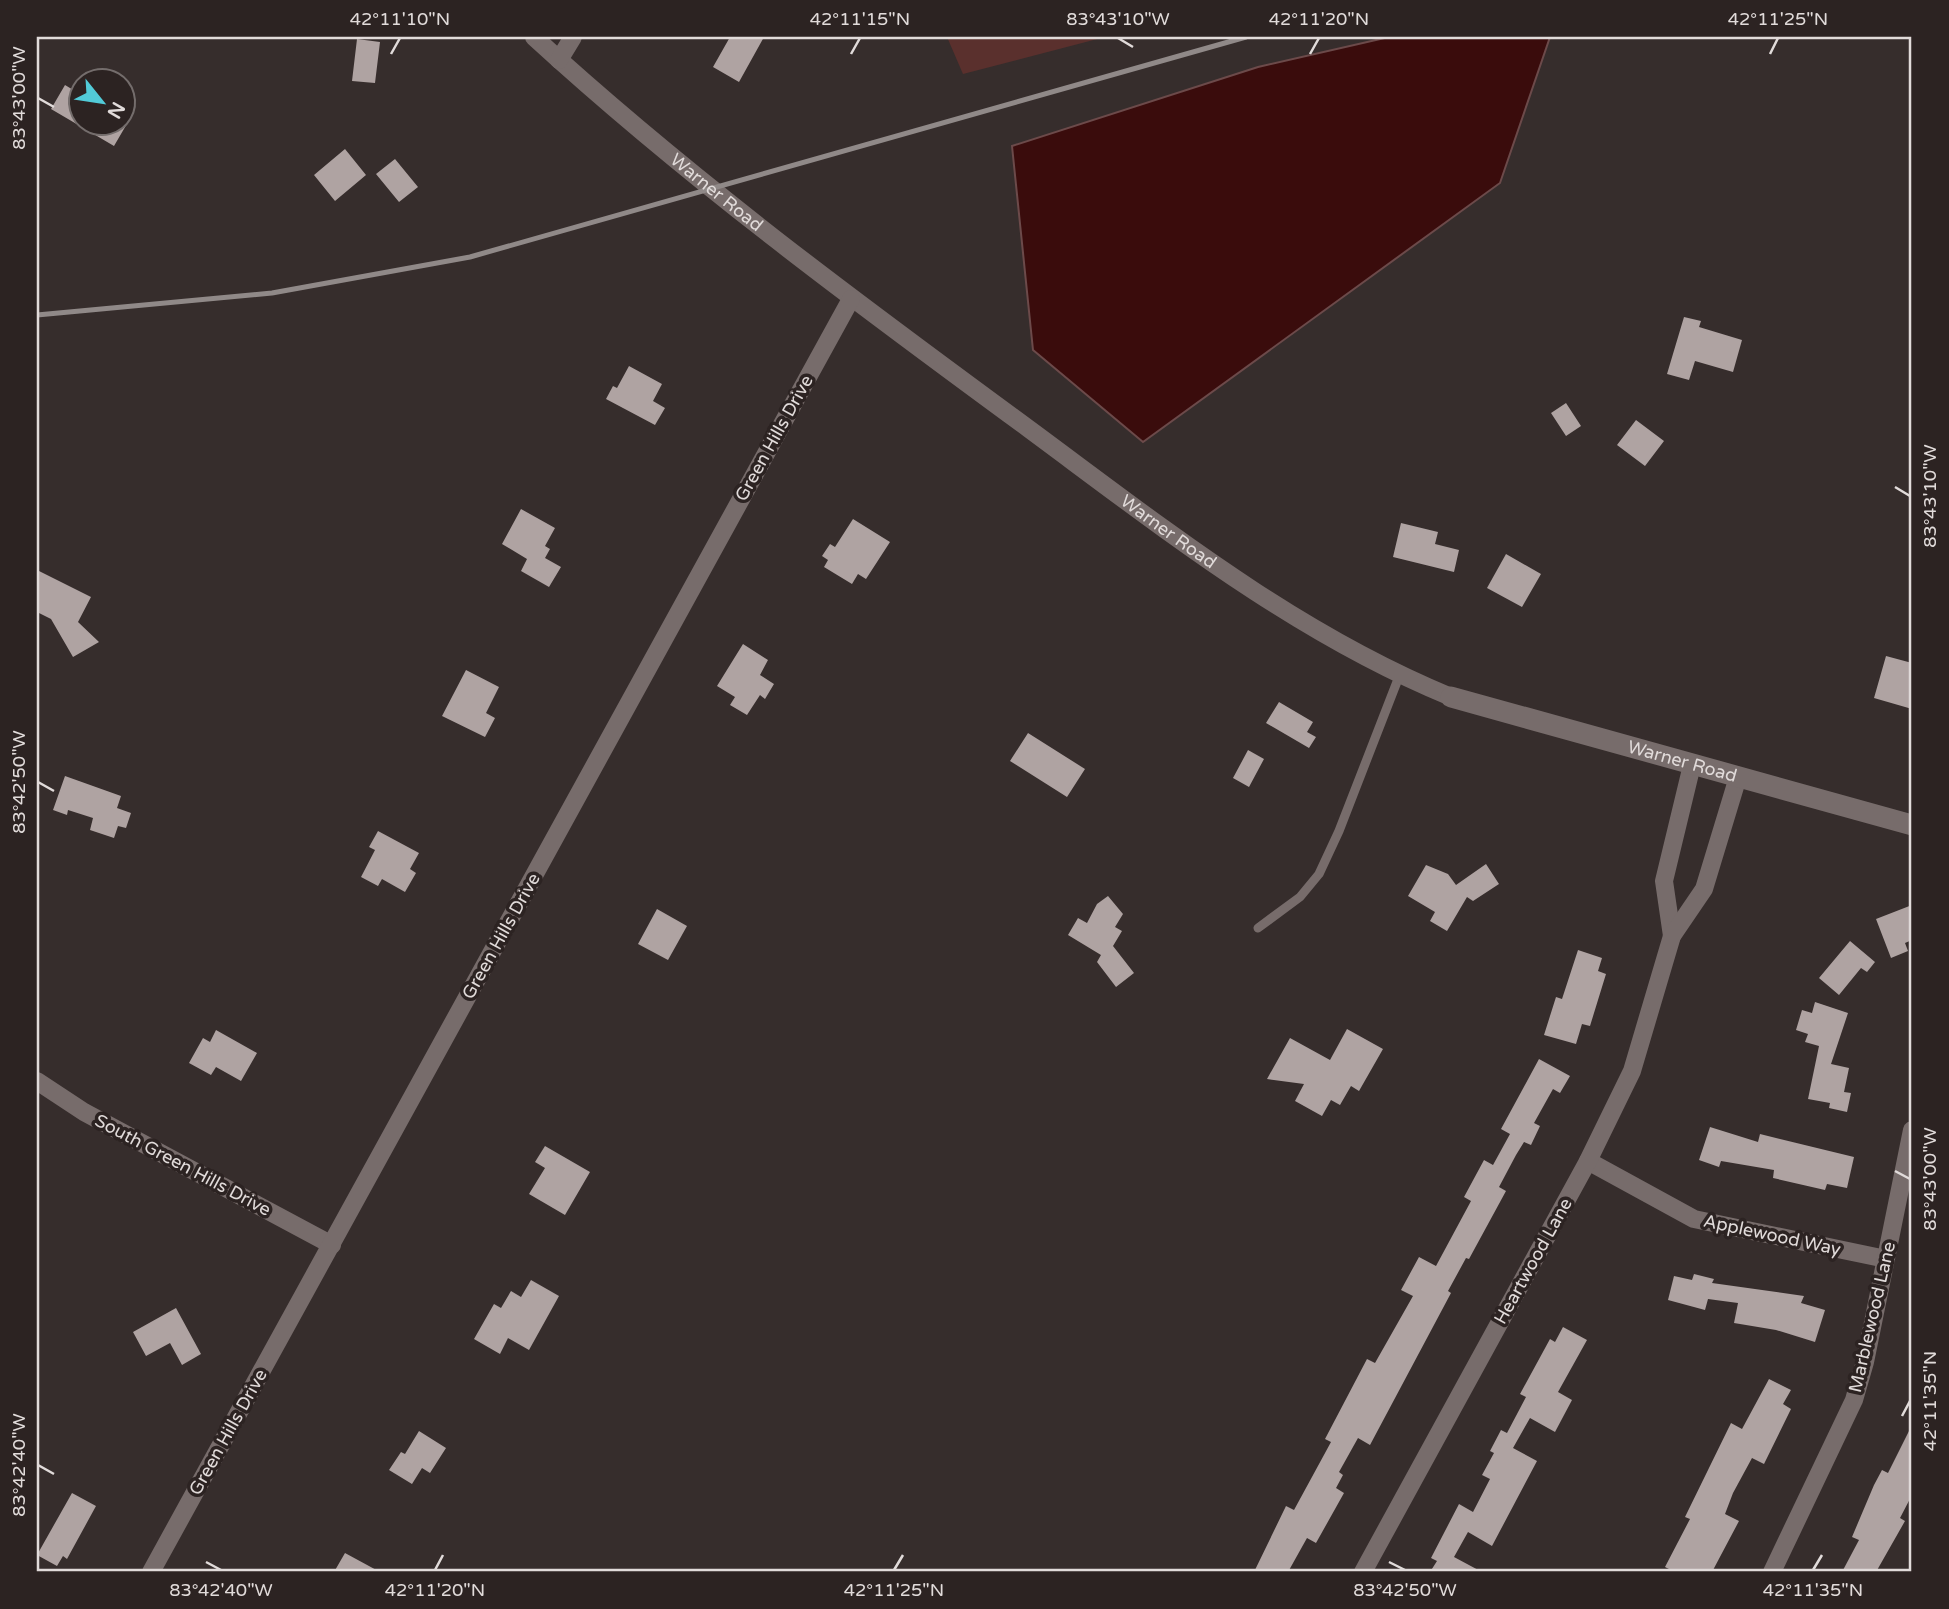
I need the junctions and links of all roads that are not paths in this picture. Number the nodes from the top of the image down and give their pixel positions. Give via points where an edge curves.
1 (534, 37) edge
2 (573, 37) edge
3 (559, 60) junction
4 (851, 299) junction
5 (1400, 674) junction
6 (1451, 697) joint
7 (1692, 765) junction
8 (1738, 777) junction
9 (1912, 825) edge
10 (1258, 928) dead end
11 (1672, 936) junction
12 (37, 1082) edge
13 (1912, 1130) edge
14 (1588, 1161) junction
15 (332, 1245) junction
16 (1886, 1259) junction
17 (151, 1572) edge
18 (1363, 1572) edge
19 (1772, 1572) edge

1 - 3 street, Warner Road
2 - 3 street
3 - 4 street, Warner Road
4 - 5 street, Warner Road via 1196,552 1322,634
4 - 15 street, Green Hills Drive
5 - 6 street, Warner Road
5 - 10 lane via 1319,874 1300,897
6 - 7 street, Warner Road
7 - 8 street, Warner Road
7 - 11 street, Heartwood Lane via 1664,881
8 - 9 street, Warner Road
8 - 11 street, Heartwood Lane via 1704,889
11 - 14 street, Heartwood Lane via 1632,1071
12 - 15 street, South Green Hills Drive via 84,1112
13 - 16 street, Marblewood Lane
14 - 16 street, Applewood Way via 1694,1219
14 - 18 street, Heartwood Lane
15 - 17 street, Green Hills Drive
16 - 19 street, Marblewood Lane via 1854,1400

